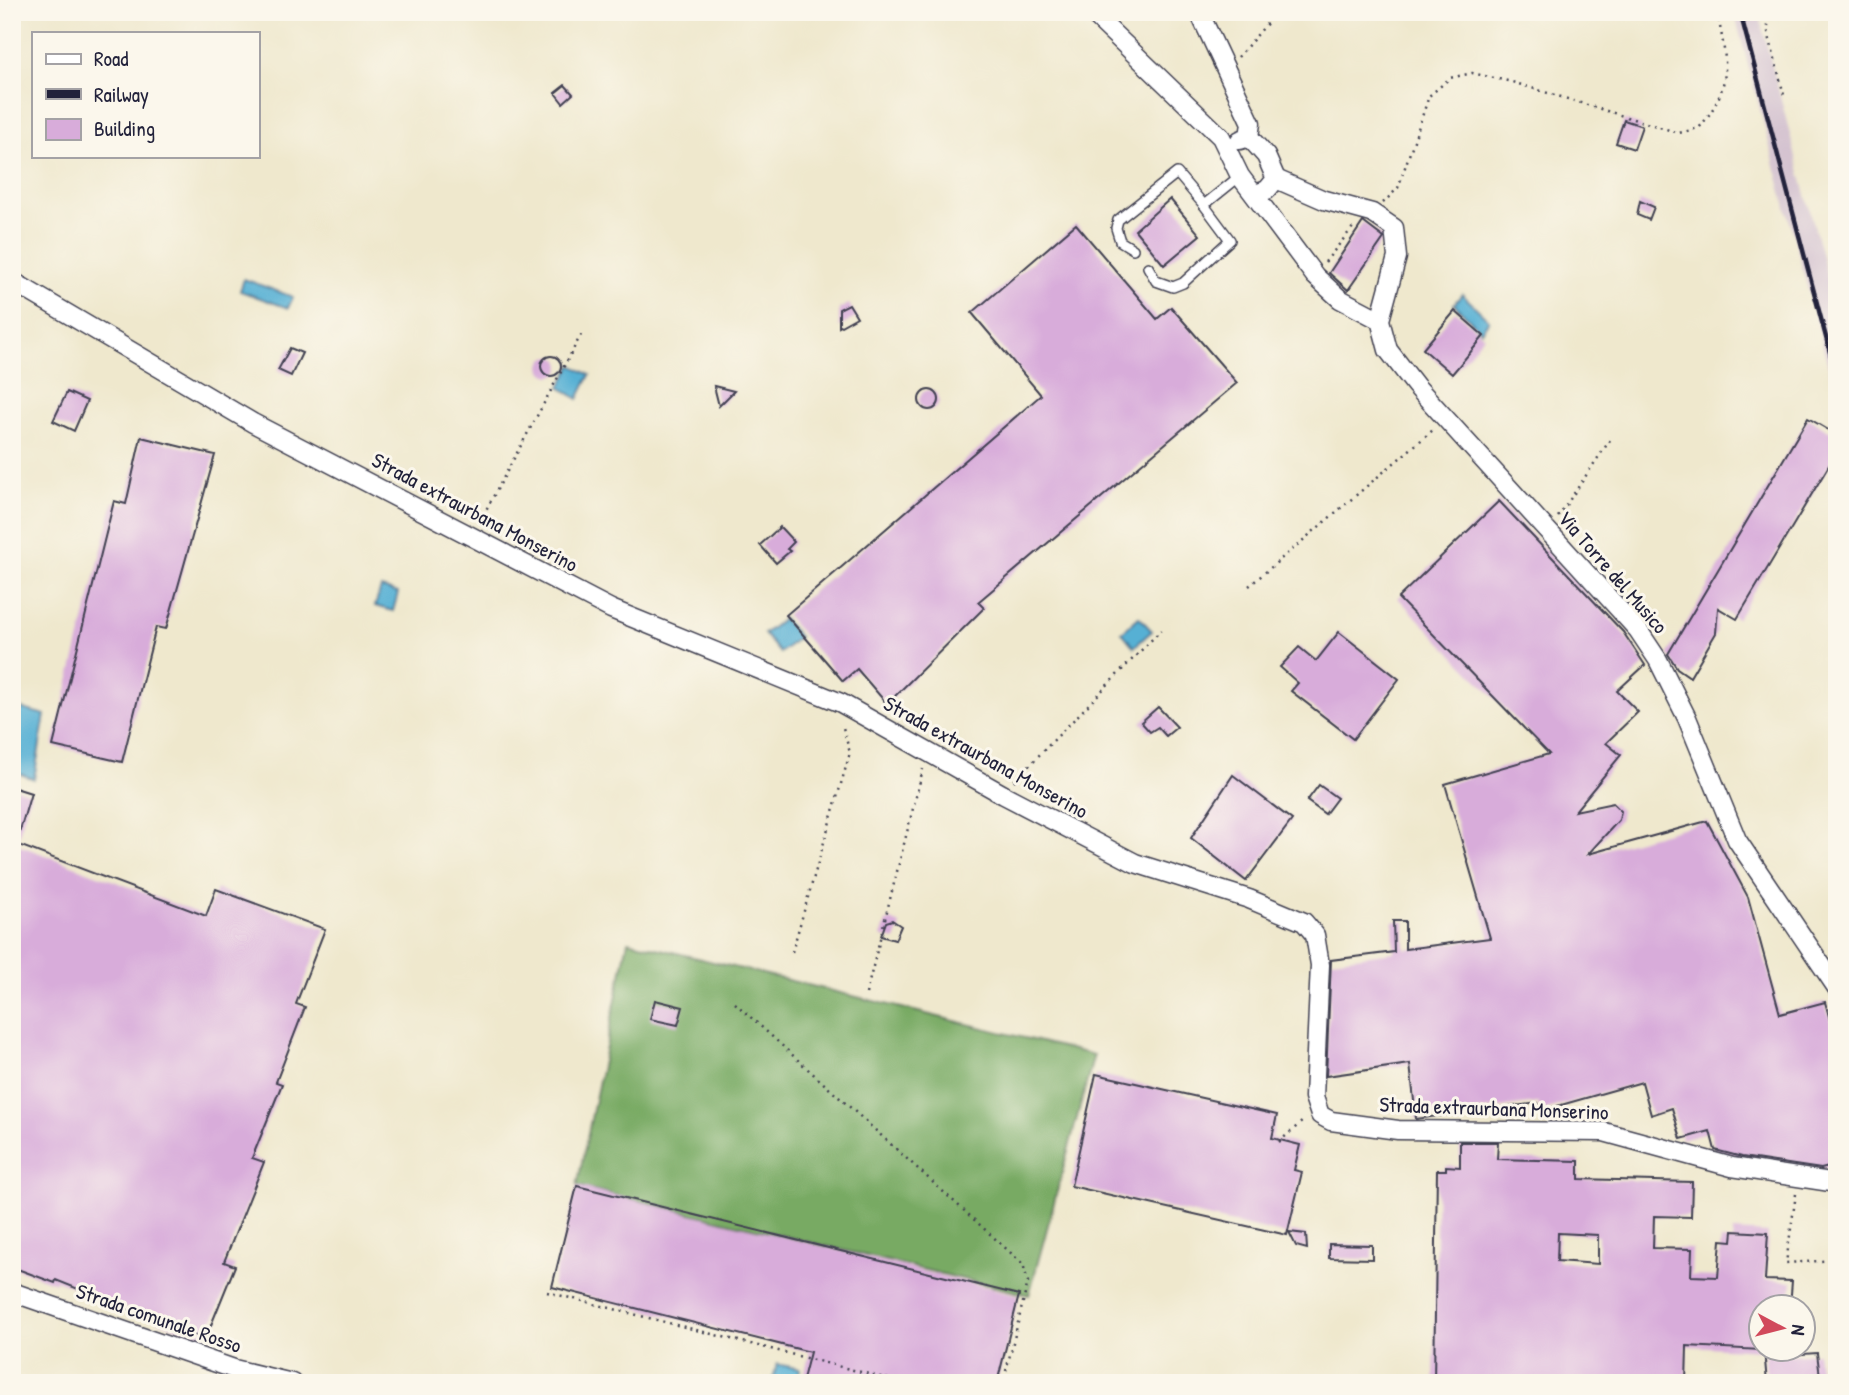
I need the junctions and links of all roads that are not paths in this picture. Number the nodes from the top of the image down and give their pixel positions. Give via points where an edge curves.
1 (1091, 12) edge
2 (1199, 12) edge
3 (1249, 136) junction
4 (1230, 152) junction
5 (1240, 176) junction
6 (1276, 179) junction
7 (1255, 194) junction
8 (1204, 205) junction
9 (1133, 249) dead end
10 (1148, 267) dead end
11 (12, 281) edge
12 (1380, 320) junction
13 (1837, 988) edge
14 (1837, 1183) edge
15 (12, 1292) edge
16 (292, 1383) edge

1 - 4 street via 1221,137
2 - 3 street via 1251,123
3 - 4 street
3 - 6 street via 1266,156
4 - 5 street
5 - 7 street
5 - 8 lane
6 - 7 street
6 - 12 street via 1324,200 1372,213 1394,228 1397,257
7 - 12 street via 1315,276 1340,299
8 - 9 lane via 1177,173 1118,220 1120,241
8 - 10 lane via 1230,240 1173,287 1156,281
11 - 14 street, Strada extraurbana Monserino via 253,423 611,609 841,703 1135,863 1249,899 1304,922 1315,935 1320,965 1314,1097 1320,1115 1331,1121 1398,1130 1604,1132 1732,1167
12 - 13 street, Via Torre del Musico via 1388,350 1638,630 1687,718 1737,840
15 - 16 street, Strada comunale Rosso via 234,1369

